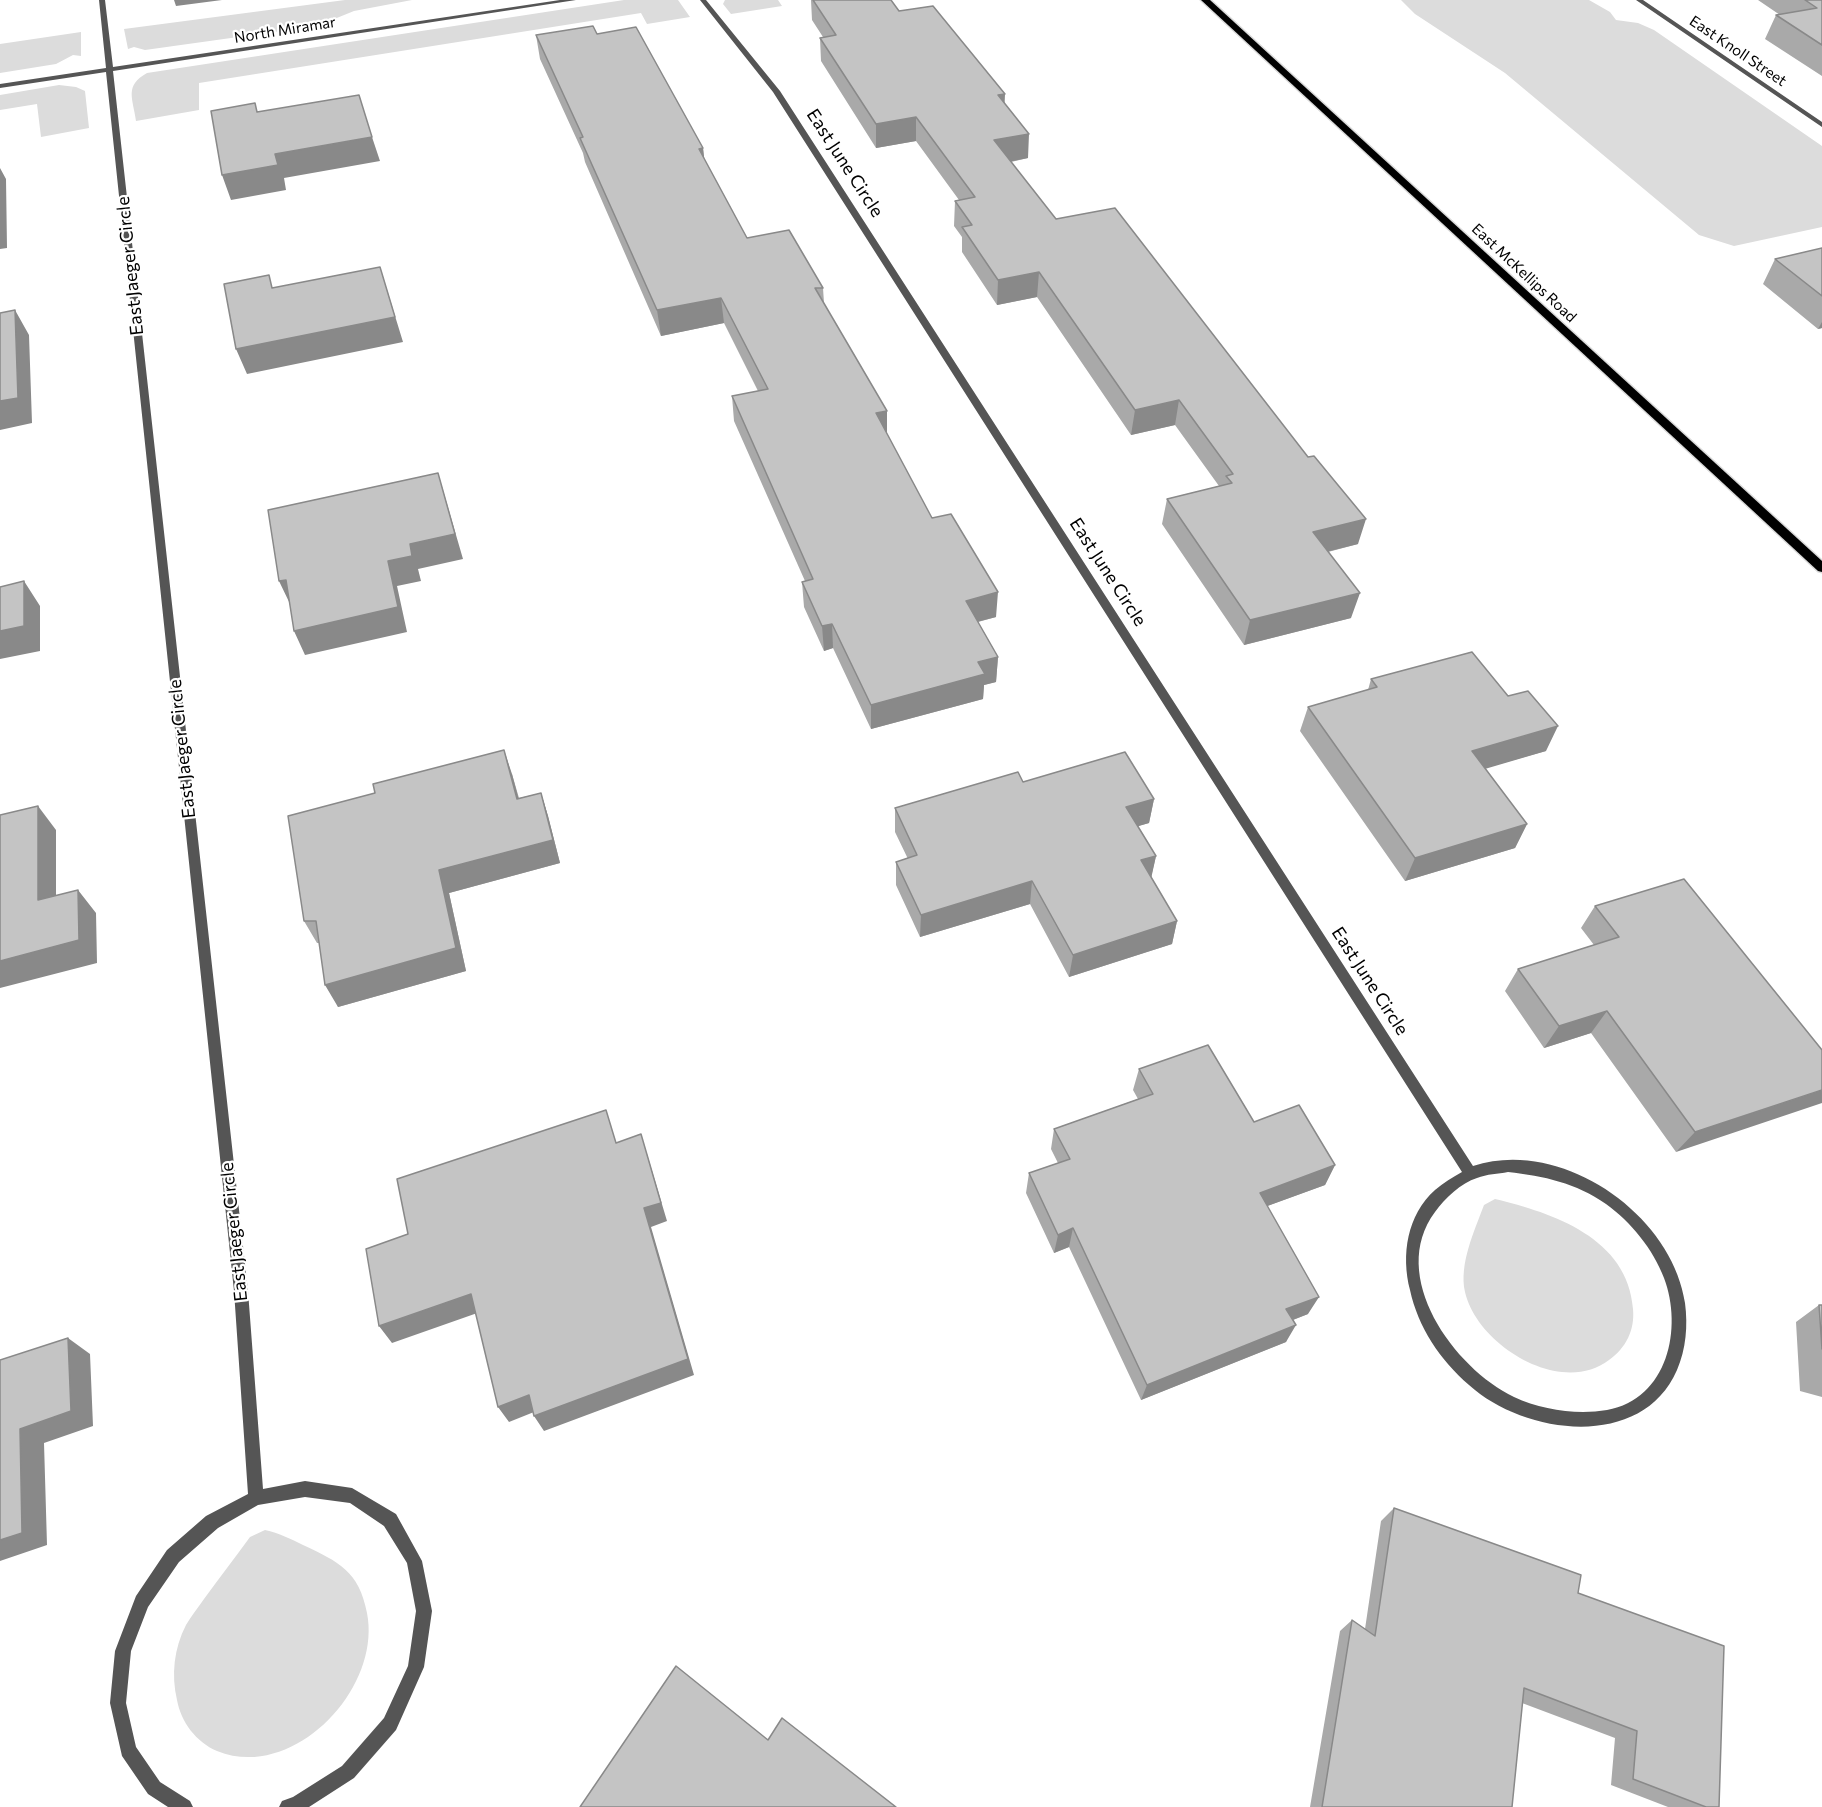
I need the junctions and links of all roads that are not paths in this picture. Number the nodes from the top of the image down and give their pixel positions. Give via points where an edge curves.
1 (102, 0) edge
2 (573, 0) edge
3 (703, 0) edge
4 (1205, 0) edge
5 (1639, 0) edge
6 (109, 70) junction
7 (0, 86) edge
8 (1822, 125) edge
9 (1822, 568) edge
10 (1470, 1173) junction
11 (256, 1498) junction
12 (184, 1807) edge
13 (288, 1807) edge

1 - 6 street, East Jaeger Circle
2 - 6 street, North Miramar
3 - 10 street, East June Circle via 776,91
4 - 9 main road, East McKellips Road
5 - 8 street, East Knoll Street
6 - 7 street, North Miramar
6 - 11 street, East Jaeger Circle via 241,1291
10 - 10 street via 1438,1192 1418,1223 1410,1261 1418,1302 1440,1344 1474,1381 1518,1407 1565,1419 1611,1417 1647,1400 1672,1369 1681,1332 1677,1290 1659,1250 1628,1215 1591,1187 1550,1170 1508,1166
11 - 12 street via 212,1522 173,1556 142,1602 123,1651 118,1703 128,1750 154,1788
11 - 13 street via 305,1489 352,1496 390,1520 414,1561 424,1611 416,1667 390,1724 348,1772

